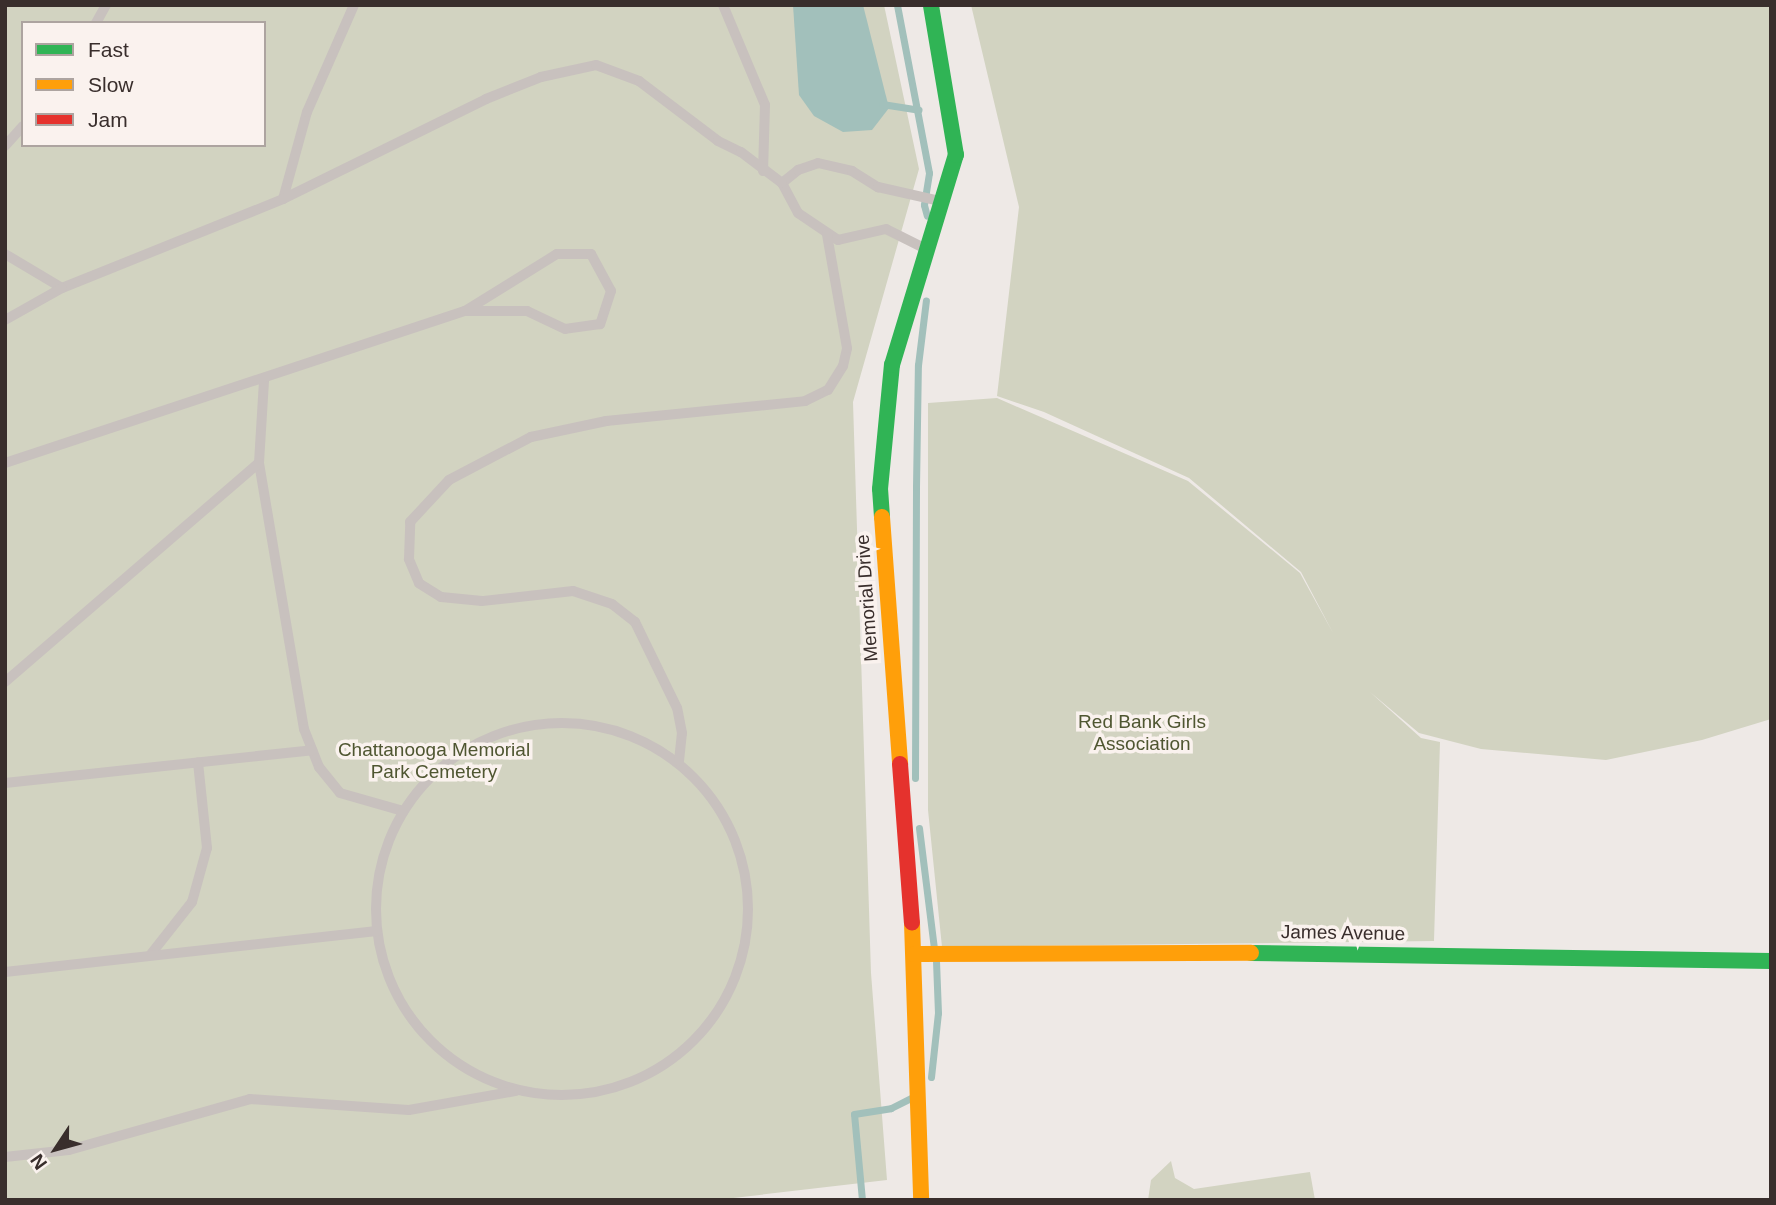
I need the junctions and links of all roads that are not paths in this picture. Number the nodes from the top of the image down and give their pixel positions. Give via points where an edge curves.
1 (106, 5) edge
2 (354, 5) edge
3 (723, 5) edge
4 (931, 5) edge
5 (97, 21) edge
6 (21, 128) edge
7 (5, 146) edge
8 (763, 171) junction
9 (782, 183) junction
10 (283, 199) junction
11 (941, 202) junction
12 (827, 234) junction
13 (927, 249) junction
14 (5, 254) edge
15 (62, 288) junction
16 (465, 311) junction
17 (5, 320) edge
18 (264, 381) junction
19 (5, 463) edge
20 (259, 463) junction
21 (5, 682) edge
22 (312, 750) junction
23 (679, 761) junction
24 (198, 762) junction
25 (5, 782) edge
26 (403, 811) junction
27 (377, 931) junction
28 (151, 954) junction
29 (914, 954) junction
30 (1771, 961) edge
31 (5, 972) edge
32 (516, 1091) junction
33 (5, 1157) edge
34 (921, 1200) edge

1 - 5 lane
2 - 10 lane via 307,112
3 - 8 lane via 765,106
4 - 11 street, Memorial Drive via 956,155
6 - 7 lane
8 - 9 lane
8 - 10 lane via 639,80 596,65 541,78 486,99
9 - 11 lane via 798,170 818,163 852,171 878,187
9 - 12 lane via 798,213
10 - 15 lane
11 - 13 street, Memorial Drive
12 - 13 lane via 838,240 886,229
12 - 23 lane via 847,348 843,366 828,390 805,401 606,421 531,436 449,480 410,522 409,559 419,583 441,597 482,601 573,591 612,604 635,622 677,708 682,733
13 - 29 street, Memorial Drive via 892,365 880,489
14 - 15 lane
15 - 17 lane
16 - 16 lane via 556,254 591,254 611,292 600,324 565,329 527,311
16 - 18 lane
18 - 19 lane
18 - 20 lane
20 - 21 lane
20 - 22 lane via 304,729
22 - 24 lane
22 - 26 lane via 340,793
23 - 26 lane via 624,733 562,722 499,733 444,764
23 - 32 lane via 726,820 748,888 743,961 710,1025 656,1072 587,1096
24 - 25 lane
24 - 28 lane via 207,848 192,902
26 - 27 lane via 378,873
27 - 28 lane
27 - 32 lane via 394,991 425,1036 466,1070
28 - 31 lane
29 - 30 street, James Avenue via 1299,953
29 - 34 street, Memorial Drive
32 - 33 lane via 410,1110 250,1099 69,1150

